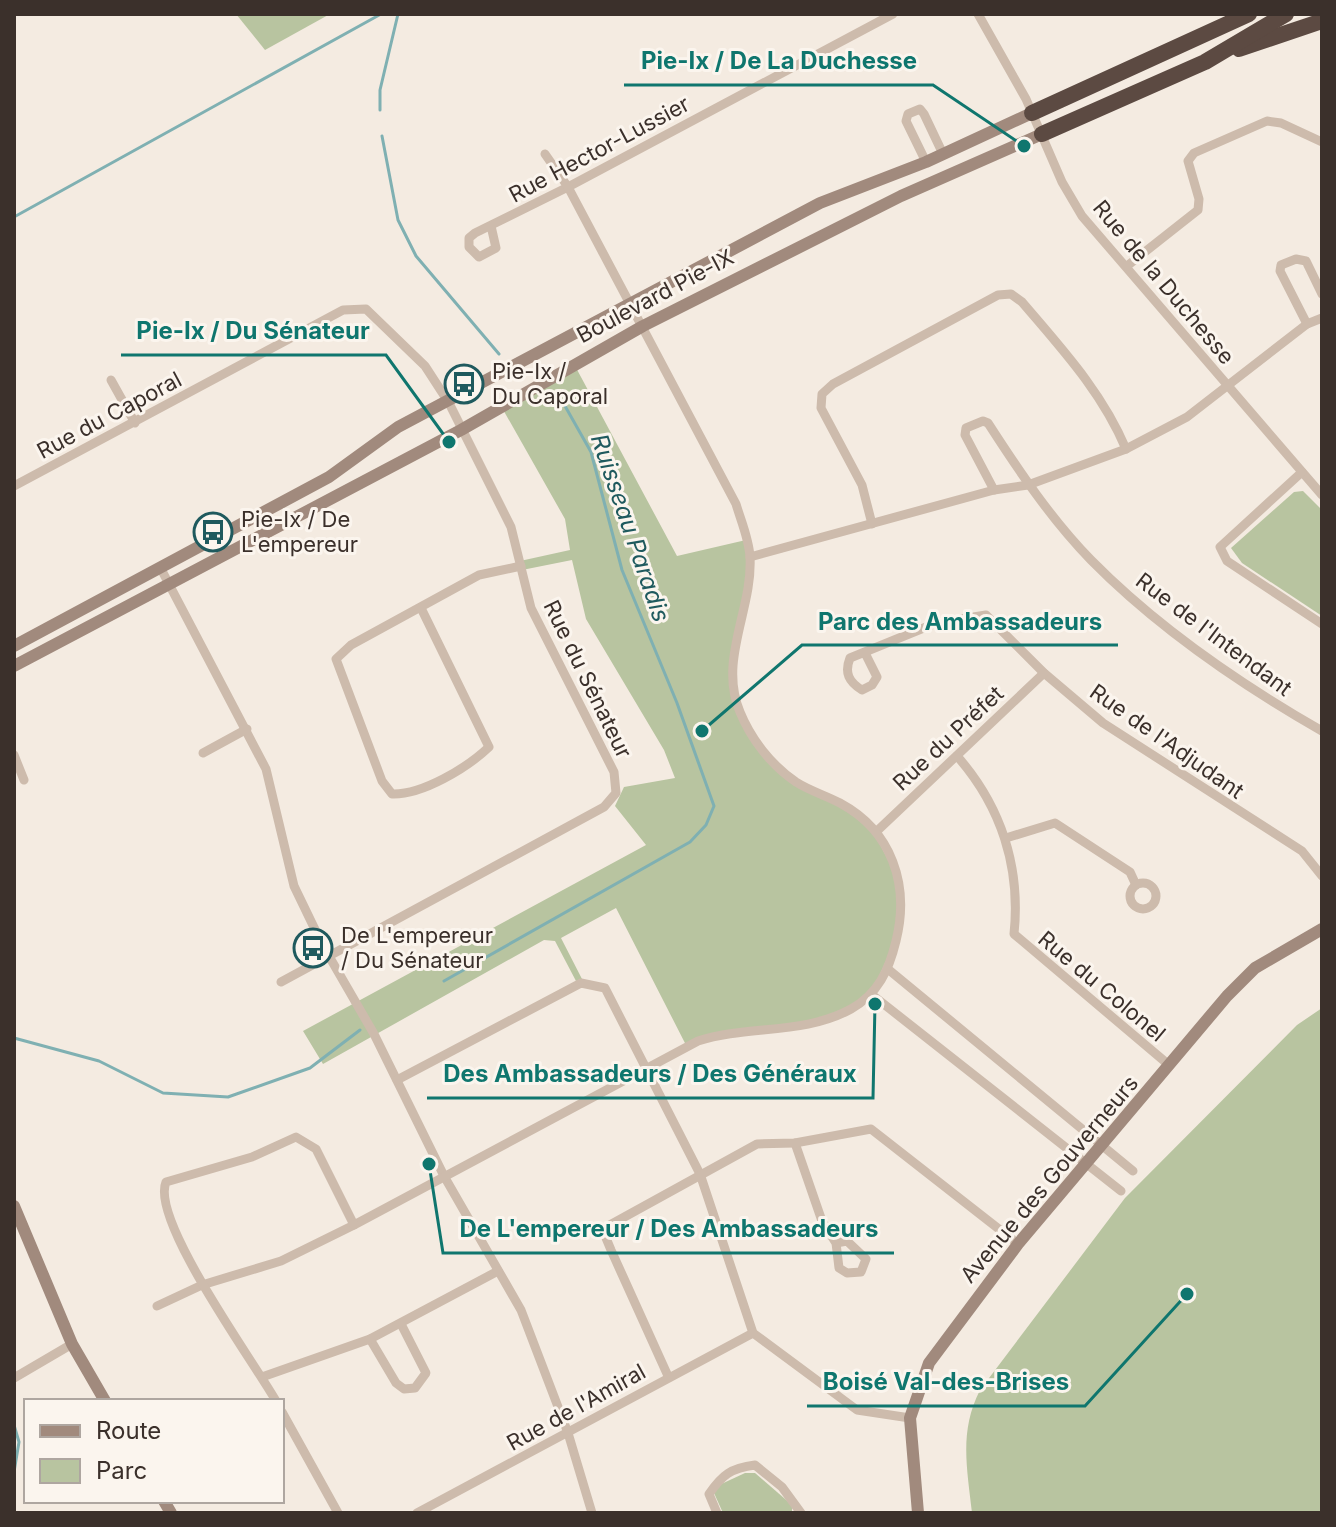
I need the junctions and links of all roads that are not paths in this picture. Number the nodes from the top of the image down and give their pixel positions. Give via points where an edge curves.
1 (893, 14) edge
2 (978, 14) edge
3 (1249, 14) edge
4 (1286, 14) edge
5 (1322, 21) edge
6 (1218, 55) junction
7 (1116, 76) junction
8 (1123, 98) junction
9 (1032, 113) junction
10 (1042, 134) junction
11 (1322, 142) edge
12 (545, 154) dead end
13 (943, 154) junction
14 (926, 162) junction
15 (568, 187) junction
16 (491, 226) dead end
17 (1127, 266) junction
18 (1322, 294) edge
19 (630, 303) junction
20 (1322, 318) edge
21 (1307, 324) junction
22 (643, 326) junction
23 (111, 380) dead end
24 (1226, 384) junction
25 (449, 403) junction
26 (135, 423) junction
27 (461, 430) junction
28 (1126, 449) junction
29 (1302, 472) junction
30 (1028, 485) junction
31 (14, 486) edge
32 (994, 490) junction
33 (1322, 495) edge
34 (872, 524) junction
35 (750, 557) junction
36 (521, 566) junction
37 (160, 567) junction
38 (168, 581) junction
39 (421, 608) junction
40 (1322, 624) edge
41 (14, 646) edge
42 (865, 653) dead end
43 (14, 666) edge
44 (1044, 673) junction
45 (247, 729) junction
46 (1322, 731) edge
47 (203, 753) dead end
48 (14, 755) edge
49 (957, 756) junction
50 (24, 780) dead end
51 (877, 831) junction
52 (1006, 838) junction
53 (1322, 876) edge
54 (1136, 885) dead end
55 (1322, 929) edge
56 (328, 955) junction
57 (889, 970) junction
58 (281, 982) dead end
59 (871, 994) junction
60 (1169, 1065) junction
61 (646, 1072) junction
62 (397, 1080) junction
63 (795, 1143) junction
64 (1101, 1145) junction
65 (1086, 1164) junction
66 (1133, 1171) dead end
67 (700, 1174) junction
68 (444, 1176) junction
69 (1121, 1191) dead end
70 (14, 1206) edge
71 (354, 1225) junction
72 (836, 1243) dead end
73 (1018, 1244) junction
74 (498, 1271) junction
75 (202, 1285) junction
76 (157, 1306) dead end
77 (401, 1324) junction
78 (753, 1333) junction
79 (370, 1339) junction
80 (72, 1344) junction
81 (668, 1376) junction
82 (262, 1377) junction
83 (14, 1378) edge
84 (104, 1399) edge
85 (275, 1399) edge
86 (284, 1416) edge
87 (910, 1418) junction
88 (568, 1433) junction
89 (338, 1513) edge
90 (417, 1513) edge
91 (592, 1513) edge
92 (717, 1513) edge
93 (801, 1513) edge
94 (918, 1513) edge

1 - 15 street, Rue Hector-Lussier
2 - 9 street, Rue de la Duchesse
3 - 7 highway, Boulevard Pie-IX
4 - 6 highway, Boulevard Pie-IX
5 - 6 highway
6 - 8 highway, Boulevard Pie-IX
7 - 8 highway via 1113,88
7 - 9 highway, Boulevard Pie-IX
8 - 10 highway, Boulevard Pie-IX
9 - 10 street, Rue de la Duchesse
9 - 13 street, Boulevard Pie-IX
10 - 17 street, Rue de la Duchesse via 1077,208
10 - 22 street, Boulevard Pie-IX via 901,196
11 - 17 street via 1267,121 1194,153 1188,161 1198,210
12 - 15 street
13 - 14 street, Boulevard Pie-IX
13 - 14 street via 920,109 908,114 906,121
14 - 19 street, Boulevard Pie-IX via 820,203
15 - 16 street, Rue Hector-Lussier
15 - 19 street
17 - 24 street, Rue de la Duchesse
18 - 21 street via 1306,261 1281,265
19 - 22 street
19 - 25 street, Boulevard Pie-IX
20 - 21 street
21 - 24 street
22 - 27 street, Boulevard Pie-IX
22 - 35 street via 736,504
23 - 26 street
24 - 28 street via 1187,417
24 - 29 street, Rue de la Duchesse
25 - 26 street, Rue du Caporal via 425,366 393,333 366,309 355,307
25 - 27 street, Rue du Sénateur
25 - 37 street, Boulevard Pie-IX via 398,427 329,477
26 - 31 street, Rue du Caporal
27 - 36 street, Rue du Sénateur via 511,527
27 - 38 street, Boulevard Pie-IX
28 - 30 street
28 - 34 street via 1092,385 1022,302 1011,294 998,295 822,394 821,408 862,485
29 - 33 street, Rue de la Duchesse
29 - 40 street via 1220,547 1227,561
30 - 32 street
30 - 32 street, Rue de l'Intendant via 983,421 966,428 965,435
30 - 46 street, Rue de l'Intendant via 1089,558 1143,610
32 - 34 street
34 - 35 street
35 - 51 street via 733,667 741,715 766,756 793,780 840,803
36 - 39 street via 479,575
36 - 56 street, Rue du Sénateur via 531,608 614,772 616,793 604,807
37 - 38 street
37 - 41 street, Boulevard Pie-IX
38 - 43 street, Boulevard Pie-IX
38 - 45 street
39 - 39 street via 351,645 336,659 382,781 392,794 407,795 489,747
42 - 44 street, Rue de l'Adjudant via 936,623 986,615
44 - 49 street, Rue du Préfet
44 - 53 street, Rue de l'Adjudant via 1103,723 1302,851
45 - 47 street
45 - 56 street via 266,769 294,886
48 - 50 street
49 - 51 street, Rue du Préfet
49 - 52 street, Rue du Colonel via 974,775
51 - 57 street via 893,857 903,910
52 - 54 street via 1055,823 1130,872
52 - 60 street, Rue du Colonel via 1013,864 1014,934
55 - 60 street, Avenue des Gouverneurs via 1255,968
56 - 58 street, Rue du Sénateur
56 - 62 street
57 - 59 street
57 - 64 street
59 - 61 street via 826,1020 698,1041
59 - 65 street
60 - 64 street, Avenue des Gouverneurs
61 - 62 street via 605,988 581,983
61 - 67 street
61 - 68 street
62 - 68 street
63 - 67 street via 757,1144
63 - 72 street via 822,1221
63 - 73 street via 871,1129
64 - 65 street, Avenue des Gouverneurs
64 - 66 street
65 - 69 street
65 - 73 street, Avenue des Gouverneurs
67 - 78 street
67 - 81 street via 608,1226 606,1238
68 - 71 street
68 - 74 street
70 - 80 street
71 - 75 street via 281,1261
71 - 75 street via 316,1149 296,1137 252,1157 166,1182 163,1199
73 - 87 street, Avenue des Gouverneurs via 929,1363
74 - 77 street
74 - 88 street via 521,1310
75 - 76 street
75 - 82 street
77 - 79 street
77 - 79 street via 426,1373 415,1388 396,1383
78 - 81 street, Rue de l'Amiral
78 - 87 street via 857,1410
79 - 82 street
80 - 83 street
80 - 84 street
81 - 88 street, Rue de l'Amiral
82 - 85 street
86 - 89 street
87 - 94 street, Avenue des Gouverneurs
88 - 90 street, Rue de l'Amiral
88 - 91 street
92 - 93 street via 709,1494 721,1476 735,1467 755,1465 782,1487

